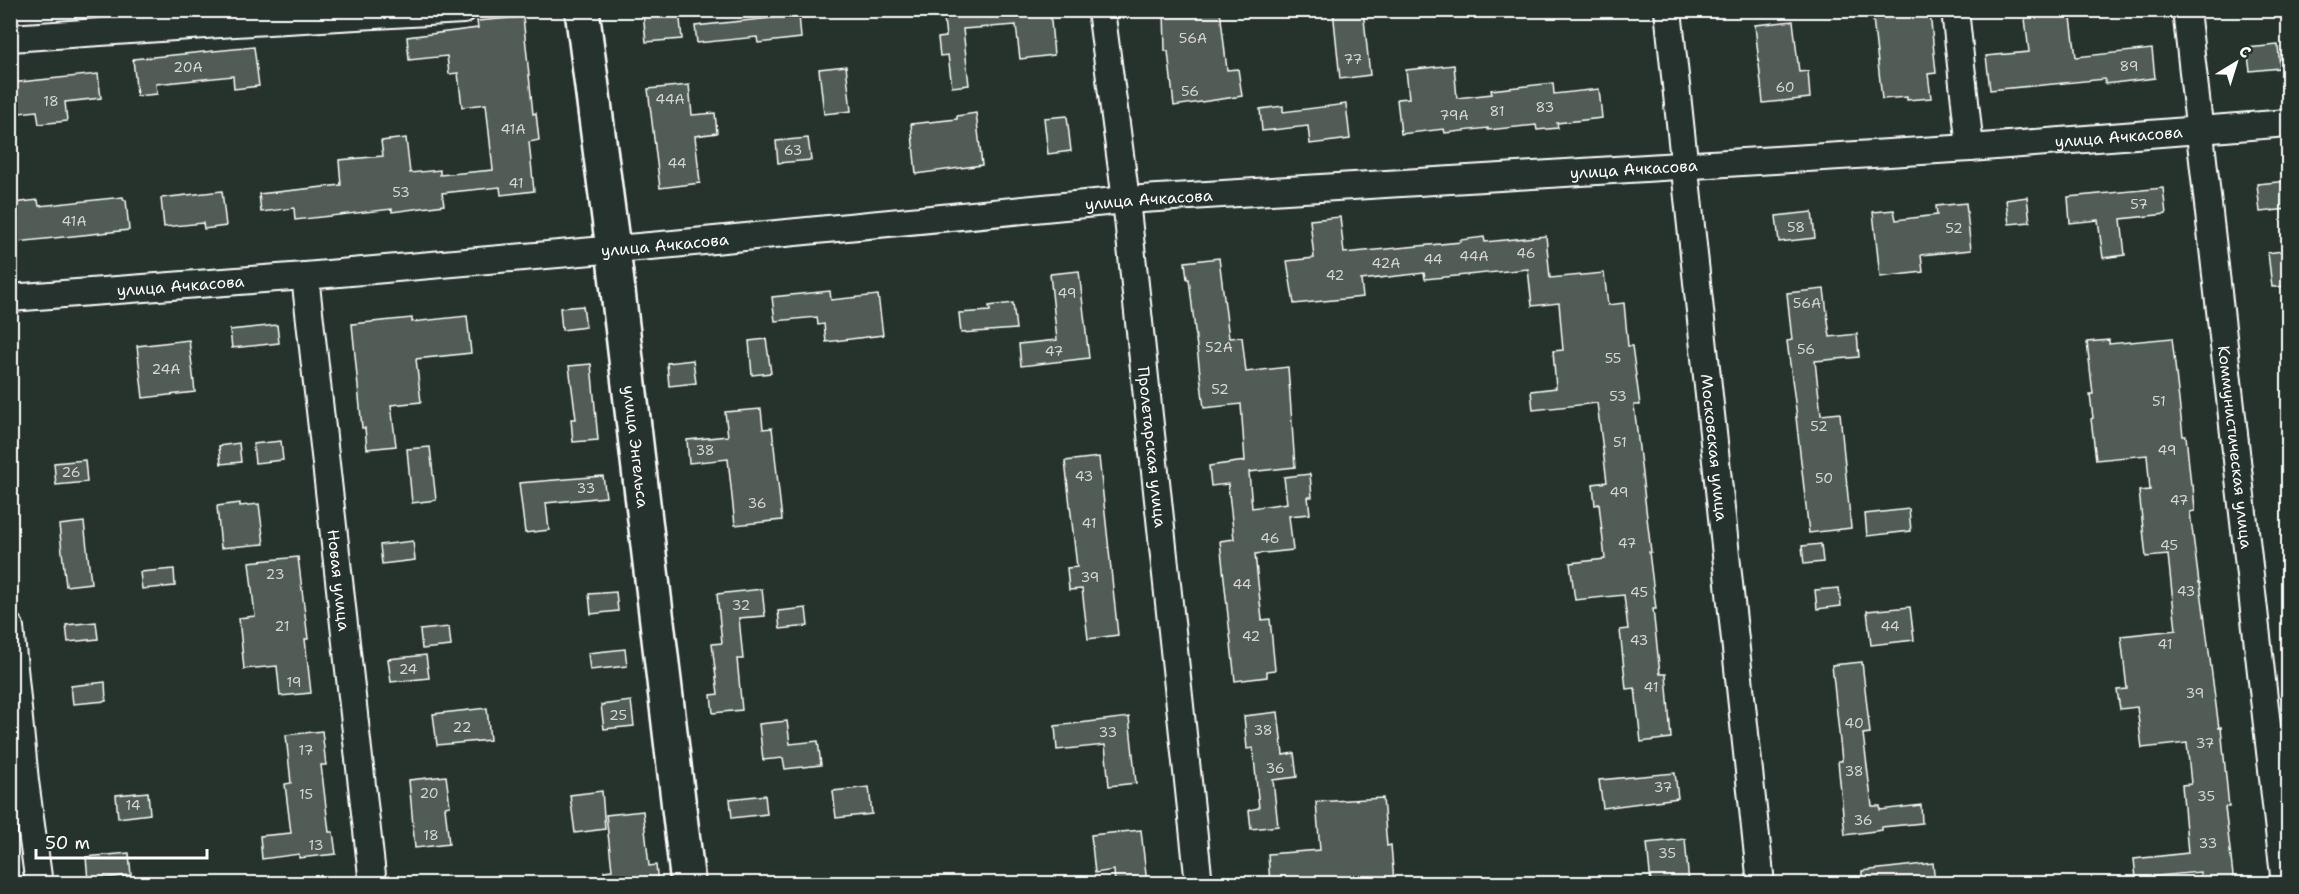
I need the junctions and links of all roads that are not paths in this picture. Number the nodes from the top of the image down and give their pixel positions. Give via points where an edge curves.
1 (463, 10) edge
2 (582, 10) edge
3 (1101, 10) edge
4 (1668, 10) edge
5 (1955, 10) edge
6 (2186, 10) edge
7 (10, 38) edge
8 (2289, 123) edge
9 (2200, 130) junction
10 (1970, 148) junction
11 (1686, 164) junction
12 (1126, 200) junction
13 (613, 249) junction
14 (305, 276) junction
15 (10, 298) edge
16 (10, 627) edge
17 (39, 884) edge
18 (373, 884) edge
19 (688, 884) edge
20 (1199, 884) edge
21 (1761, 884) edge
22 (2285, 884) edge

1 - 7 street
2 - 13 main road, улица Энгельса
3 - 12 street, Пролетарская улица
4 - 11 street, Московская улица
5 - 10 street
6 - 9 street, Коммунистическая улица
8 - 9 street, улица Ачкасова
9 - 10 street, улица Ачкасова
9 - 22 street, Коммунистическая улица
10 - 11 street, улица Ачкасова
11 - 12 street, улица Ачкасова
11 - 21 street, Московская улица
12 - 13 street, улица Ачкасова
12 - 20 street, Пролетарская улица
13 - 14 street, улица Ачкасова
13 - 19 main road, улица Энгельса
14 - 15 street, улица Ачкасова
14 - 18 street, Новая улица
16 - 17 street

